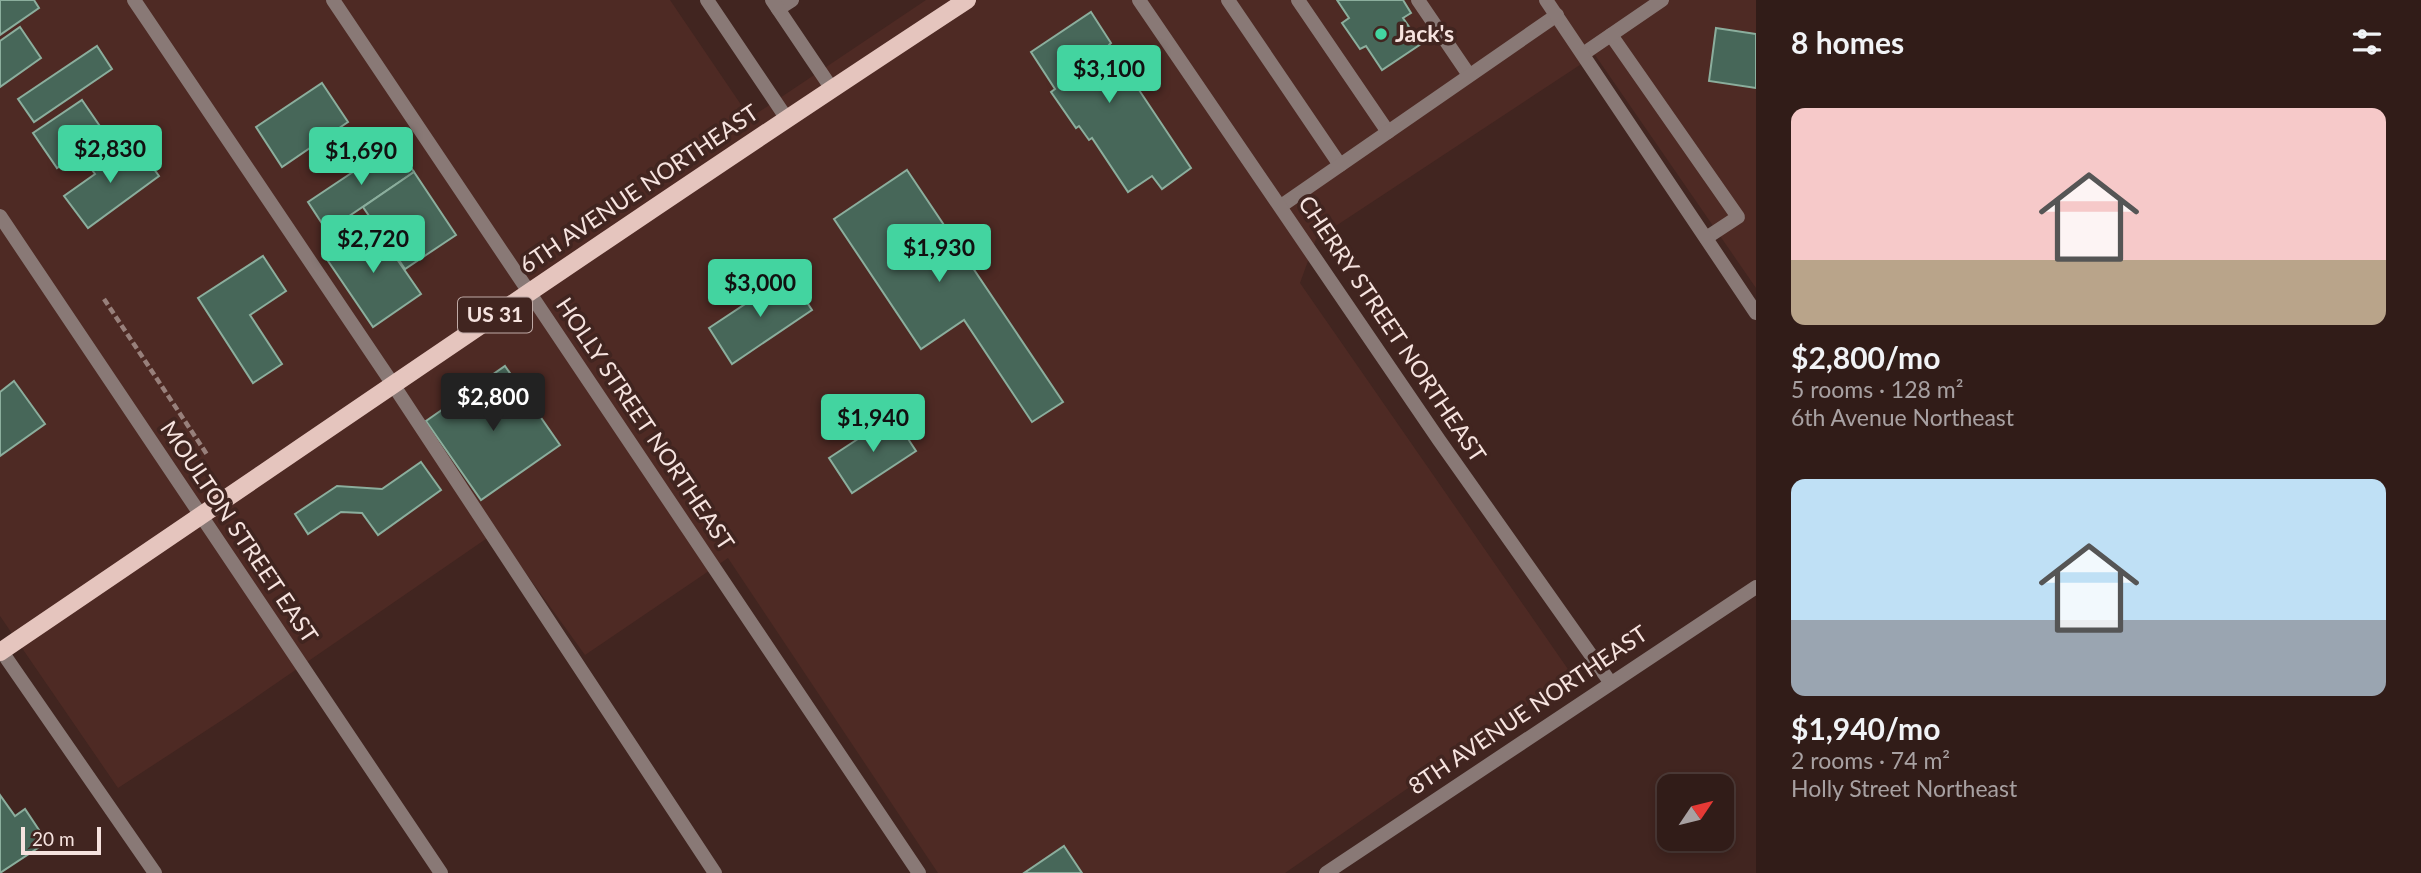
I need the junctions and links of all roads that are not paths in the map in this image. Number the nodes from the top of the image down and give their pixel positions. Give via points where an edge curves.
1 (134, 0) edge
2 (333, 0) edge
3 (707, 0) edge
4 (792, 0) edge
5 (967, 0) edge
6 (1139, 0) edge
7 (1228, 0) edge
8 (1298, 0) edge
9 (1418, 0) edge
10 (1546, 0) edge
11 (1662, 0) edge
12 (775, 4) edge
13 (1557, 15) junction
14 (1611, 36) junction
15 (1583, 54) junction
16 (1469, 75) junction
17 (832, 89) junction
18 (787, 119) junction
19 (1388, 132) junction
20 (1340, 165) junction
21 (1281, 206) junction
22 (0, 216) edge
23 (1706, 238) junction
24 (528, 292) junction
25 (1756, 313) edge
26 (394, 386) junction
27 (201, 516) junction
28 (1756, 587) edge
29 (1, 651) edge
30 (1610, 682) junction
31 (155, 873) edge
32 (441, 873) edge
33 (715, 873) edge
34 (919, 873) edge
35 (1326, 873) edge

1 - 26 street
2 - 24 street, HOLLY STREET NORTHEAST
3 - 18 street
4 - 12 street
5 - 17 main road, 6TH AVENUE NORTHEAST / US 31
6 - 21 street, CHERRY STREET NORTHEAST
7 - 20 street
8 - 19 street
9 - 16 street
10 - 13 street
11 - 14 street
12 - 17 street
13 - 15 street
13 - 16 street
14 - 15 street
14 - 23 street via 1738,217
15 - 23 street
16 - 19 street
17 - 18 main road, 6TH AVENUE NORTHEAST / US 31
18 - 24 main road, 6TH AVENUE NORTHEAST / US 31
19 - 20 street
20 - 21 street
21 - 30 street, CHERRY STREET NORTHEAST via 1438,440
22 - 27 street, MOULTON STREET EAST
23 - 25 street
24 - 26 main road, 6TH AVENUE NORTHEAST / US 31
24 - 34 street, HOLLY STREET NORTHEAST
26 - 27 main road, 6TH AVENUE NORTHEAST / US 31
26 - 33 street
27 - 29 main road, US 31
27 - 32 street, MOULTON STREET EAST
28 - 30 street, 8TH AVENUE NORTHEAST
29 - 31 street
30 - 35 street, 8TH AVENUE NORTHEAST

